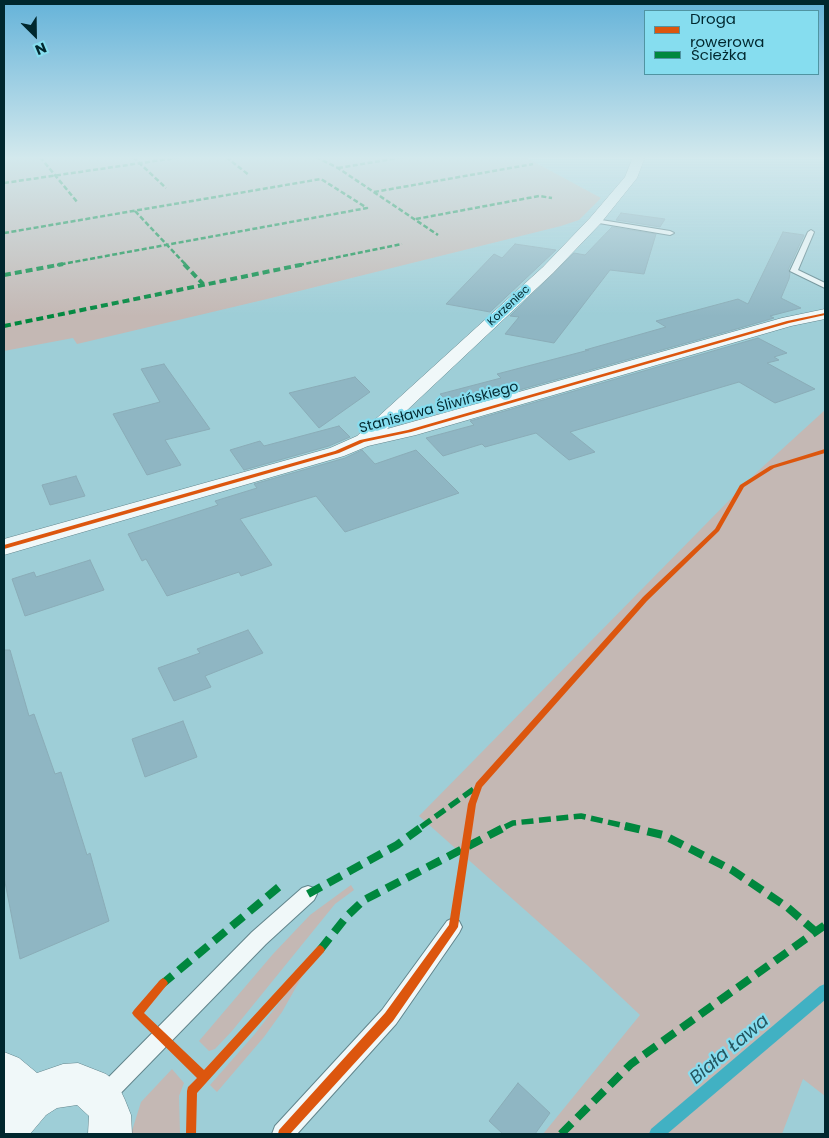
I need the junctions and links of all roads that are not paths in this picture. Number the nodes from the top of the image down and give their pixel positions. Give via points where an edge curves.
1 (604, 210) edge
2 (595, 221) junction
3 (811, 232) dead end
4 (670, 233) dead end
5 (825, 286) edge
6 (825, 314) edge
7 (362, 441) junction
8 (4, 547) edge
9 (308, 894) dead end
10 (453, 927) dead end
11 (17, 1086) edge
12 (106, 1116) edge
13 (7, 1134) edge
14 (283, 1134) edge

1 - 2 street, Korzeniec
2 - 4 lane
2 - 7 street, Korzeniec via 548,270
3 - 5 lane via 794,271
6 - 7 street, Stanisława Śliwińskiego
7 - 8 street, Stanisława Śliwińskiego via 337,452
9 - 12 lane via 259,938
10 - 14 lane via 389,1017
11 - 12 street via 47,1090 78,1084 92,1089
11 - 13 street via 18,1114

